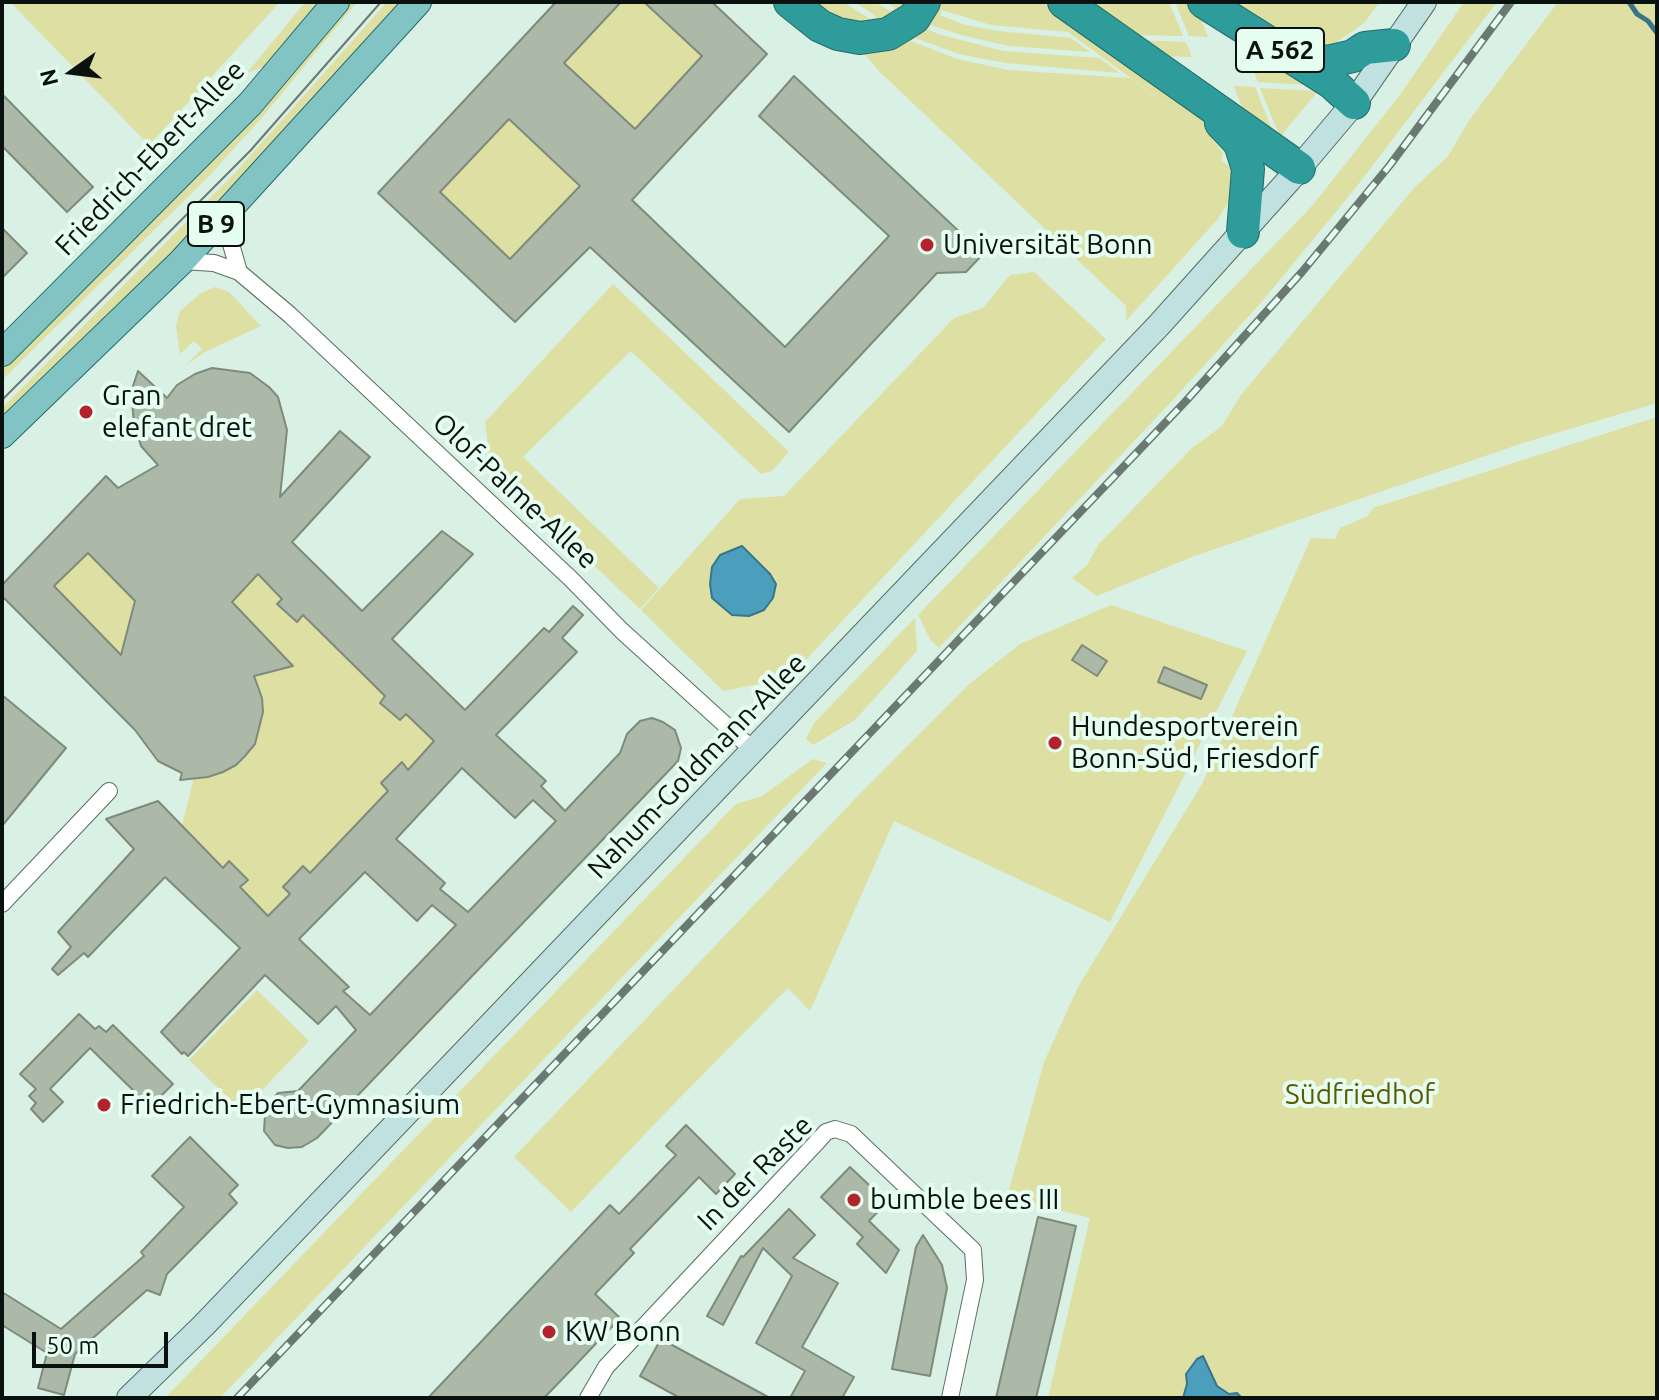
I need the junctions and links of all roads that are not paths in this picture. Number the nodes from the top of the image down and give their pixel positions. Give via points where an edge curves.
1 (336, 2) edge
2 (418, 2) edge
3 (790, 2) edge
4 (924, 2) edge
5 (1064, 2) edge
6 (1204, 2) edge
7 (1424, 2) edge
8 (1394, 45) junction
9 (1288, 55) junction
10 (1196, 97) junction
11 (1354, 103) junction
12 (1299, 168) junction
13 (226, 213) junction
14 (1243, 232) junction
15 (182, 261) junction
16 (239, 272) junction
17 (2, 353) edge
18 (2, 435) edge
19 (753, 750) junction
20 (109, 791) dead end
21 (2, 904) edge
22 (129, 1398) edge
23 (588, 1398) edge
24 (950, 1398) edge

1 - 17 main road, Friedrich-Ebert-Allee / B 9 via 250,104
2 - 13 main road, B 9
3 - 4 highway via 820,26 860,38 888,34 914,18
5 - 10 highway
6 - 9 highway, A 562
7 - 8 main road, Nahum-Goldmann-Allee
8 - 9 highway via 1365,48 1327,62
8 - 11 main road, Nahum-Goldmann-Allee
9 - 11 highway, A 562
10 - 12 highway
10 - 14 highway via 1240,143 1248,169
11 - 12 main road, Nahum-Goldmann-Allee
12 - 14 main road, Nahum-Goldmann-Allee
13 - 15 main road, B 9
13 - 16 street
14 - 19 main road, Nahum-Goldmann-Allee
15 - 16 street, Olof-Palme-Allee via 214,263
15 - 18 main road, B 9
16 - 19 street, Olof-Palme-Allee
19 - 22 main road, Nahum-Goldmann-Allee
20 - 21 street
23 - 24 street, In der Raste via 606,1367 797,1162 835,1129 851,1134 973,1250 975,1280

